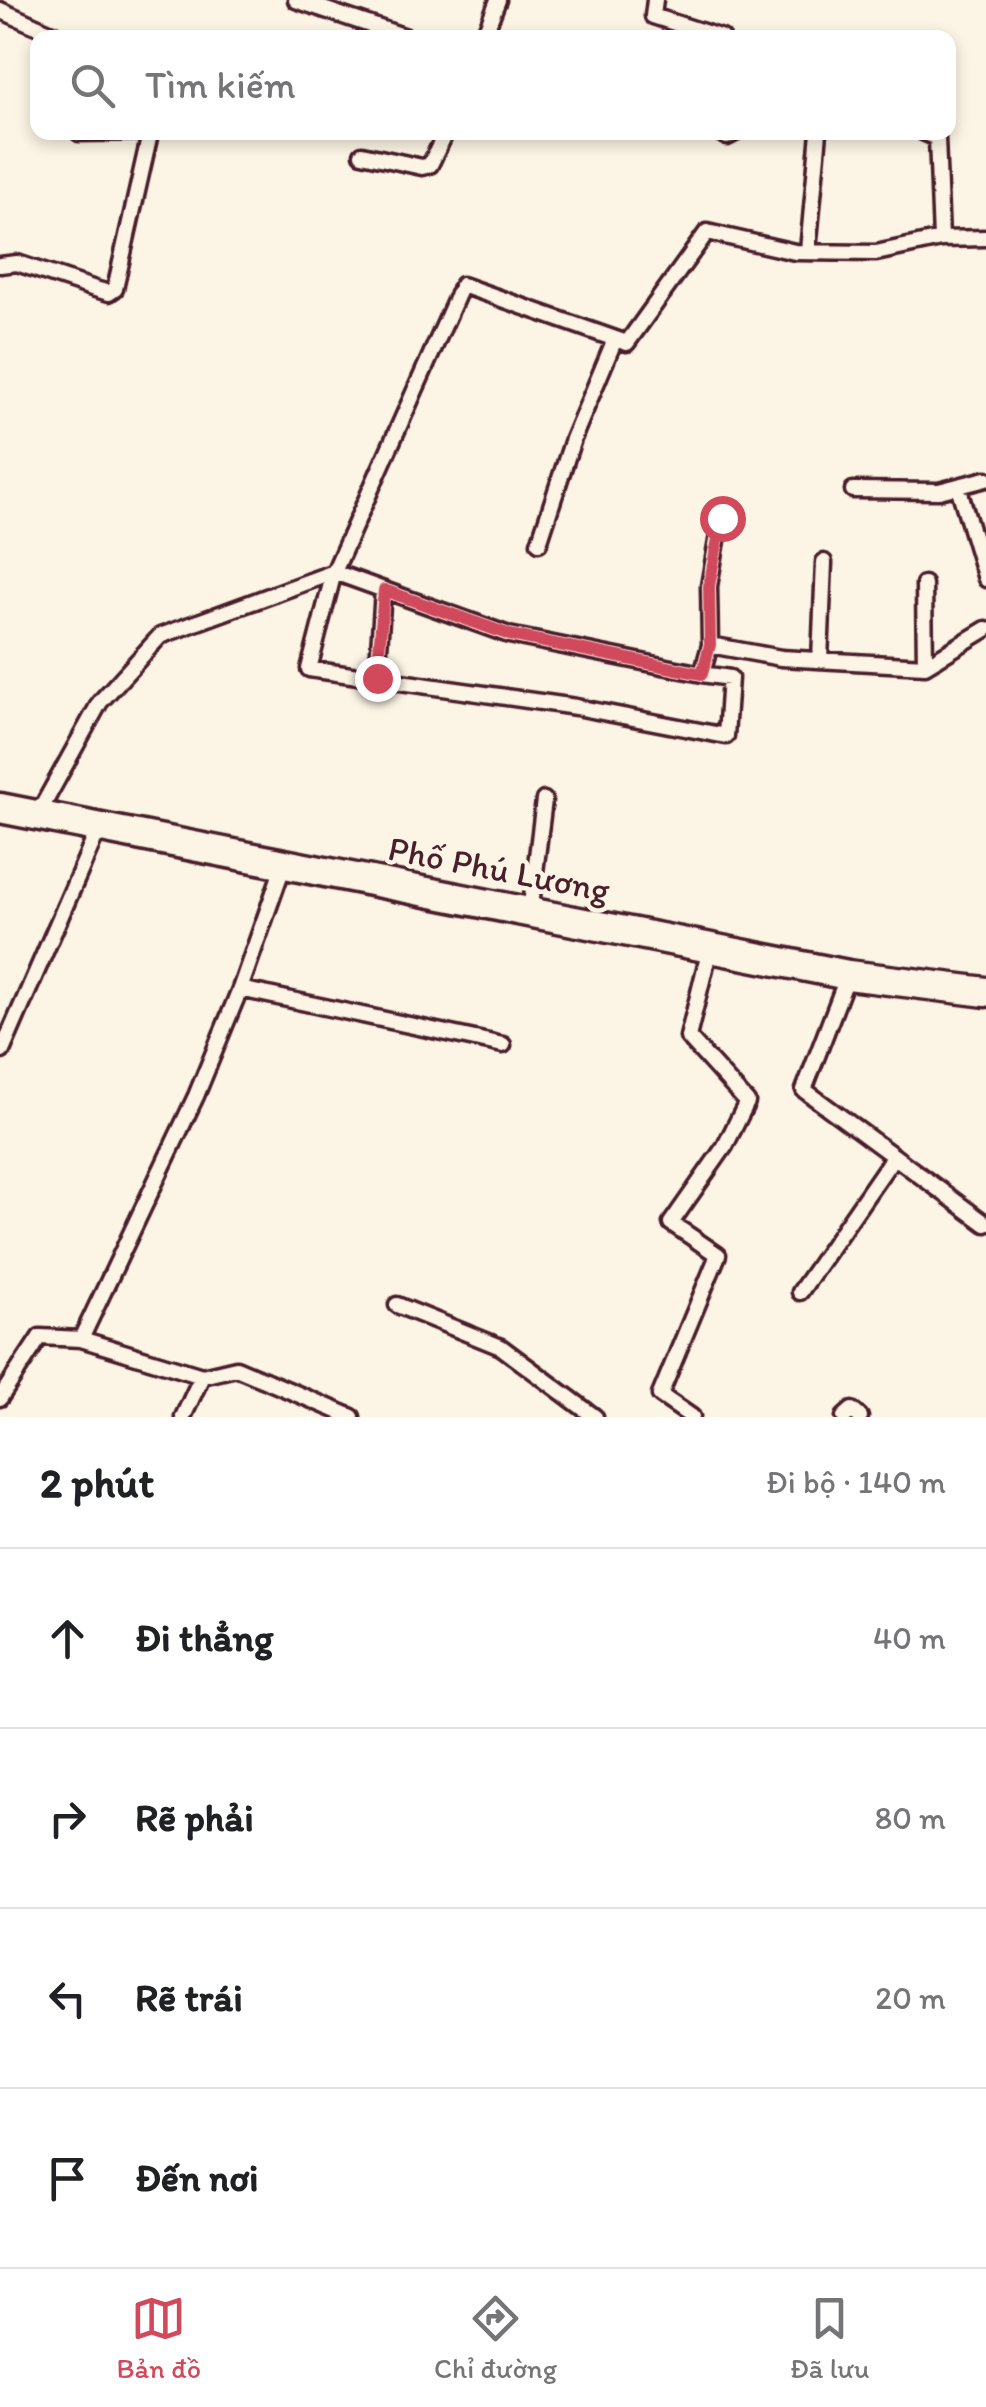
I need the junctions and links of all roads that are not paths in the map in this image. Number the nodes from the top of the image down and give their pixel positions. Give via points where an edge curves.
1 (296, 0) edge
2 (498, 0) edge
3 (655, 0) edge
4 (0, 10) edge
5 (45, 30) edge
6 (385, 30) edge
7 (486, 30) edge
8 (697, 30) edge
9 (148, 140) edge
10 (442, 140) edge
11 (818, 140) edge
12 (937, 140) edge
13 (362, 154) dead end
14 (941, 238) junction
15 (986, 238) edge
16 (808, 251) junction
17 (3, 261) edge
18 (616, 339) junction
19 (986, 479) edge
20 (958, 486) junction
21 (853, 490) dead end
22 (722, 518) dead end
23 (539, 543) dead end
24 (824, 562) dead end
25 (334, 572) junction
26 (986, 578) edge
27 (924, 584) dead end
28 (384, 590) junction
29 (986, 629) edge
30 (710, 645) junction
31 (820, 660) junction
32 (925, 666) junction
33 (702, 674) junction
34 (377, 678) junction
35 (544, 800) dead end
36 (0, 808) edge
37 (37, 816) junction
38 (99, 828) junction
39 (284, 864) junction
40 (530, 913) junction
41 (710, 948) junction
42 (848, 975) junction
43 (240, 989) junction
44 (986, 992) edge
45 (503, 1045) dead end
46 (2, 1051) edge
47 (894, 1156) junction
48 (986, 1224) edge
49 (800, 1292) dead end
50 (397, 1305) dead end
51 (81, 1339) junction
52 (202, 1376) junction
53 (0, 1398) edge
54 (183, 1417) edge
55 (352, 1417) edge
56 (596, 1417) edge
57 (692, 1417) edge
58 (844, 1417) edge
59 (860, 1417) edge

1 - 6 lane
2 - 7 lane
3 - 8 lane via 653,16
4 - 5 lane
9 - 17 lane via 115,290 95,290
10 - 13 lane via 430,166
11 - 16 lane
12 - 14 lane
14 - 15 lane
14 - 16 lane via 876,253
16 - 18 lane via 707,232 628,344
18 - 23 lane
18 - 25 lane via 462,284
19 - 20 lane
20 - 21 lane
20 - 26 lane
22 - 30 lane via 709,586
24 - 31 lane
25 - 28 lane
25 - 34 lane via 308,669
25 - 37 lane via 160,636 100,702
27 - 32 lane
28 - 33 lane via 510,635
28 - 34 lane
29 - 32 lane
30 - 31 lane
30 - 33 lane
31 - 32 lane
33 - 34 lane via 730,678 726,736
35 - 40 lane
36 - 37 street, Phố Phú Lương
37 - 38 street, Phố Phú Lương
38 - 39 street, Phố Phú Lương
38 - 46 lane
39 - 40 street, Phố Phú Lương
39 - 43 lane
40 - 41 street, Phố Phú Lương
41 - 42 street, Phố Phú Lương
41 - 57 lane via 688,1038 747,1102 671,1222 718,1255 660,1395
42 - 44 street, Phố Phú Lương
42 - 47 lane via 804,1090
43 - 45 lane
43 - 51 lane
47 - 48 lane
47 - 49 lane
50 - 56 lane via 502,1347
51 - 52 lane
51 - 53 lane via 40,1337
52 - 54 lane
52 - 55 lane via 236,1368
58 - 59 lane via 852,1410

